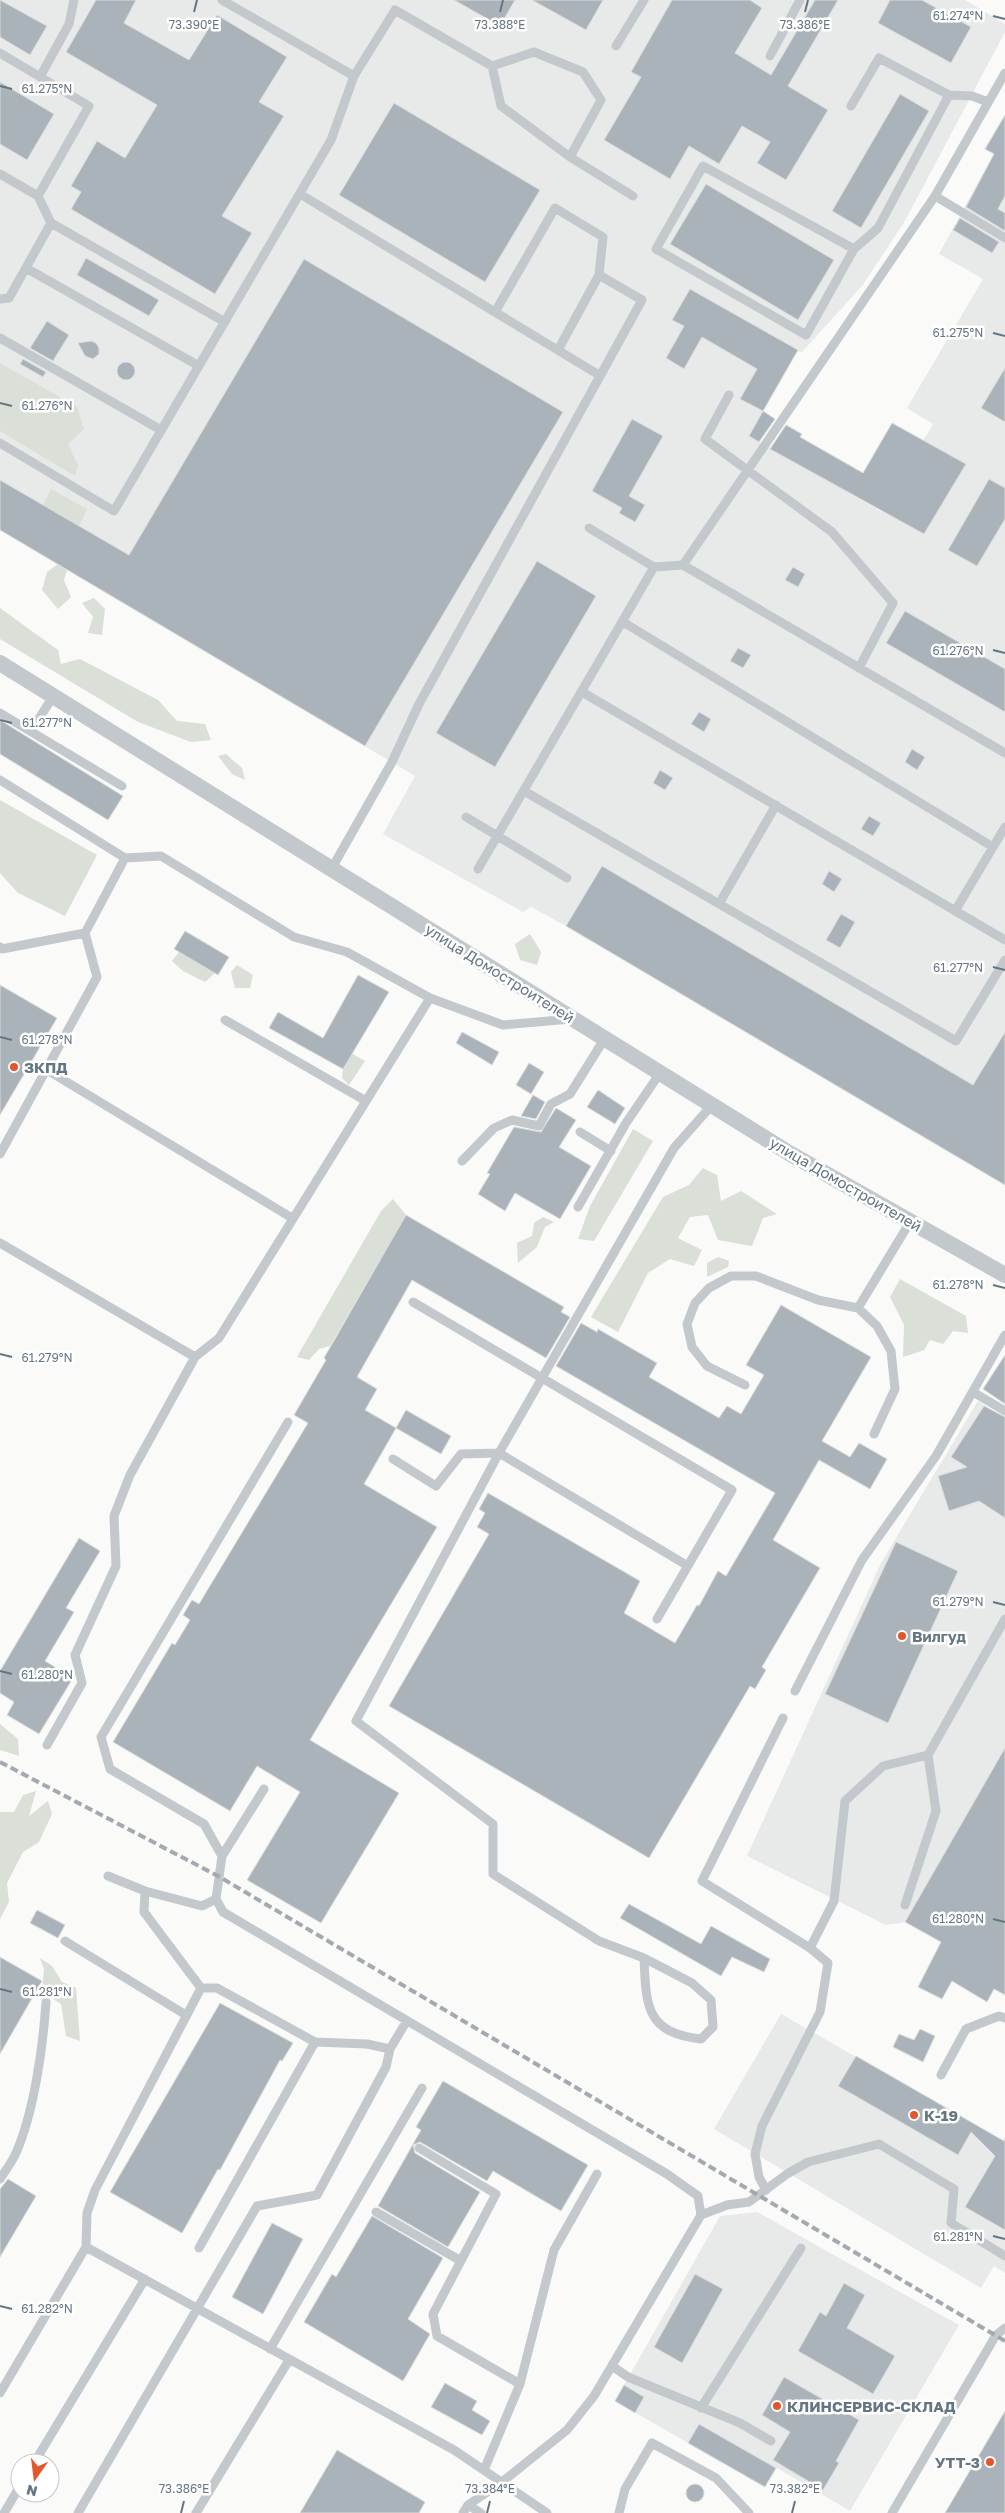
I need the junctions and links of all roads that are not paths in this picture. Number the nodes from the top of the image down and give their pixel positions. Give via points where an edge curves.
1 (74, 0) edge
2 (222, 0) edge
3 (644, 0) edge
4 (800, 0) edge
5 (616, 46) dead end
6 (0, 53) edge
7 (770, 56) dead end
8 (492, 66) junction
9 (1005, 73) edge
10 (354, 76) junction
11 (40, 77) junction
12 (949, 95) junction
13 (988, 102) junction
14 (851, 106) dead end
15 (570, 157) junction
16 (0, 174) edge
17 (300, 194) junction
18 (38, 196) junction
19 (633, 196) dead end
20 (935, 196) junction
21 (51, 223) junction
22 (1005, 238) edge
23 (854, 249) junction
24 (26, 268) junction
25 (599, 274) junction
26 (0, 299) edge
27 (495, 312) junction
28 (224, 322) junction
29 (0, 338) edge
30 (558, 350) junction
31 (199, 366) junction
32 (599, 375) junction
33 (729, 395) dead end
34 (161, 430) junction
35 (0, 443) edge
36 (746, 471) junction
37 (590, 528) dead end
38 (683, 565) junction
39 (654, 567) junction
40 (623, 622) junction
41 (0, 663) edge
42 (859, 668) junction
43 (582, 692) junction
44 (54, 695) junction
45 (0, 713) edge
46 (31, 731) junction
47 (1005, 753) edge
48 (0, 780) edge
49 (122, 786) dead end
50 (524, 792) junction
51 (776, 805) junction
52 (466, 817) dead end
53 (1005, 827) edge
54 (497, 836) junction
55 (993, 847) junction
56 (125, 858) junction
57 (332, 868) junction
58 (478, 869) dead end
59 (567, 878) dead end
60 (720, 904) junction
61 (955, 911) junction
62 (85, 933) junction
63 (1005, 940) edge
64 (0, 947) edge
65 (1005, 960) edge
66 (430, 998) junction
67 (574, 1019) junction
68 (225, 1020) dead end
69 (605, 1038) junction
70 (47, 1070) junction
71 (660, 1072) junction
72 (366, 1101) junction
73 (712, 1105) junction
74 (580, 1132) dead end
75 (611, 1151) junction
76 (0, 1154) edge
77 (462, 1161) dead end
78 (578, 1207) dead end
79 (292, 1218) junction
80 (910, 1222) junction
81 (0, 1243) edge
82 (1005, 1275) edge
83 (413, 1302) dead end
84 (858, 1308) junction
85 (1005, 1335) edge
86 (195, 1357) junction
87 (542, 1377) junction
88 (745, 1385) dead end
89 (973, 1392) junction
90 (1005, 1411) edge
91 (288, 1422) dead end
92 (874, 1434) dead end
93 (499, 1453) junction
94 (393, 1458) dead end
95 (688, 1566) junction
96 (657, 1619) dead end
97 (1005, 1619) edge
98 (795, 1691) dead end
99 (783, 1718) dead end
100 (47, 1745) dead end
101 (928, 1755) junction
102 (264, 1789) dead end
103 (222, 1856) junction
104 (108, 1876) dead end
105 (145, 1891) junction
106 (216, 1899) junction
107 (905, 1905) dead end
108 (65, 1941) dead end
109 (810, 1948) junction
110 (644, 1958) junction
111 (200, 1988) junction
112 (46, 2002) dead end
113 (186, 2015) junction
114 (1005, 2018) edge
115 (406, 2022) junction
116 (315, 2042) junction
117 (390, 2049) junction
118 (941, 2075) dead end
119 (422, 2088) dead end
120 (418, 2148) dead end
121 (596, 2174) dead end
122 (0, 2179) edge
123 (766, 2190) junction
124 (376, 2212) dead end
125 (701, 2215) junction
126 (86, 2247) junction
127 (199, 2248) dead end
128 (800, 2248) dead end
129 (1005, 2256) edge
130 (461, 2261) junction
131 (144, 2279) junction
132 (196, 2308) junction
133 (1005, 2328) edge
134 (270, 2349) junction
135 (290, 2360) junction
136 (612, 2366) junction
137 (520, 2384) junction
138 (0, 2393) edge
139 (701, 2408) junction
140 (771, 2441) dead end
141 (40, 2453) edge
142 (484, 2470) junction
143 (502, 2482) junction
144 (466, 2509) edge
145 (78, 2513) edge
146 (196, 2513) edge
147 (481, 2513) edge
148 (547, 2513) edge
149 (619, 2513) edge
150 (749, 2513) edge
151 (892, 2513) edge

1 - 11 lane via 69,24
2 - 10 lane
3 - 5 lane
4 - 7 lane
6 - 11 lane
8 - 10 lane via 395,10
8 - 15 lane via 501,106
8 - 15 lane via 534,52 583,72 601,100
9 - 13 lane
10 - 17 lane via 332,140
11 - 18 lane via 89,106
12 - 13 lane via 972,96
12 - 14 lane via 878,58
12 - 23 lane via 878,228
13 - 20 lane
15 - 19 lane
16 - 18 lane
17 - 27 lane
17 - 28 lane
18 - 21 lane
20 - 22 lane
20 - 36 lane
21 - 24 lane
21 - 28 lane
23 - 23 lane via 703,166 656,249 806,335
24 - 26 lane via 9,298
24 - 31 lane
25 - 27 lane via 602,237 555,208
25 - 30 lane
25 - 32 lane via 642,300
27 - 30 lane
28 - 31 lane
29 - 34 lane
30 - 32 lane
31 - 34 lane
32 - 57 lane
33 - 36 lane via 705,439
34 - 35 lane via 114,511
36 - 38 lane
36 - 42 lane via 832,532 894,603
37 - 39 lane
38 - 39 lane
38 - 42 lane
39 - 40 lane
40 - 43 lane
40 - 55 lane
41 - 44 street, улица Домостроителей
42 - 47 lane
43 - 50 lane
43 - 51 lane
44 - 46 lane
44 - 57 street, улица Домостроителей
45 - 46 lane
46 - 49 lane
48 - 56 lane
50 - 54 lane
50 - 60 lane
51 - 60 lane
51 - 61 lane
52 - 54 lane
53 - 55 lane
54 - 58 lane
54 - 59 lane
55 - 61 lane
56 - 62 lane
56 - 66 lane via 161,856 294,936 347,952
57 - 67 street, улица Домостроителей
60 - 65 lane via 956,1041
61 - 63 lane
62 - 64 lane
62 - 70 lane via 97,977
66 - 67 lane via 502,1025
66 - 72 lane
67 - 69 street, улица Домостроителей
68 - 72 lane
69 - 71 street, улица Домостроителей
69 - 77 lane via 570,1094 551,1104 539,1126 512,1120 494,1128
70 - 76 lane
70 - 79 lane
71 - 73 street, улица Домостроителей
71 - 75 lane
72 - 79 lane
73 - 80 street, улица Домостроителей
73 - 87 lane via 674,1148
74 - 75 lane
75 - 78 lane
79 - 86 lane via 219,1338
80 - 82 street, улица Домостроителей
80 - 84 lane
81 - 86 lane
83 - 87 lane
84 - 88 lane via 818,1300 756,1276 730,1276 709,1288 694,1303 687,1324 692,1347 707,1366
84 - 92 lane via 877,1326 890,1351 895,1389
85 - 89 lane
86 - 100 lane via 130,1475 114,1516 116,1566 76,1655 82,1683
87 - 93 lane
87 - 95 lane via 732,1490
89 - 90 lane
89 - 98 lane via 936,1456 862,1560
91 - 103 lane via 101,1737 110,1769 204,1824
93 - 94 lane via 461,1454 436,1486
93 - 95 lane
93 - 110 lane via 356,1721 494,1824 493,1874 599,1941
95 - 96 lane
97 - 101 lane
99 - 109 lane via 702,1881
101 - 107 lane via 936,1811
101 - 109 lane via 883,1766 845,1801 834,1900
102 - 103 lane
103 - 106 lane
104 - 105 lane
105 - 106 lane via 202,1906
105 - 111 lane via 144,1912
106 - 115 lane via 223,1912
108 - 113 lane
109 - 123 lane via 828,1963 820,2012 762,2126 755,2154 759,2176
110 - 110 lane via 692,1983 711,2000 713,2027 701,2039 679,2037 656,2022 646,1999
111 - 113 lane
111 - 116 lane via 217,1988
112 - 122 lane via 25,2128 16,2154
113 - 126 lane via 95,2190 87,2213
114 - 118 lane via 999,2016 966,2029
115 - 117 lane
115 - 125 lane via 667,2174 698,2196
116 - 117 lane via 367,2044
116 - 127 lane
117 - 132 lane via 386,2067 317,2195 256,2206
119 - 134 lane
120 - 130 lane via 496,2194
121 - 137 lane via 554,2250
123 - 125 lane via 749,2202 727,2205
123 - 129 lane via 808,2162 880,2144 954,2189 950,2223
124 - 130 lane
125 - 136 lane
126 - 131 lane
126 - 138 lane
128 - 139 lane
130 - 137 lane via 433,2314 437,2336
131 - 132 lane
131 - 141 lane
132 - 134 lane
132 - 145 lane
133 - 151 lane via 996,2336
134 - 135 lane
135 - 142 lane via 454,2450
135 - 146 lane
136 - 139 lane via 628,2377
136 - 143 lane via 594,2396 567,2430
137 - 142 lane
139 - 140 lane via 740,2423
142 - 143 lane
143 - 144 lane
143 - 148 lane
144 - 147 lane
149 - 150 lane via 625,2490 652,2443 716,2478

